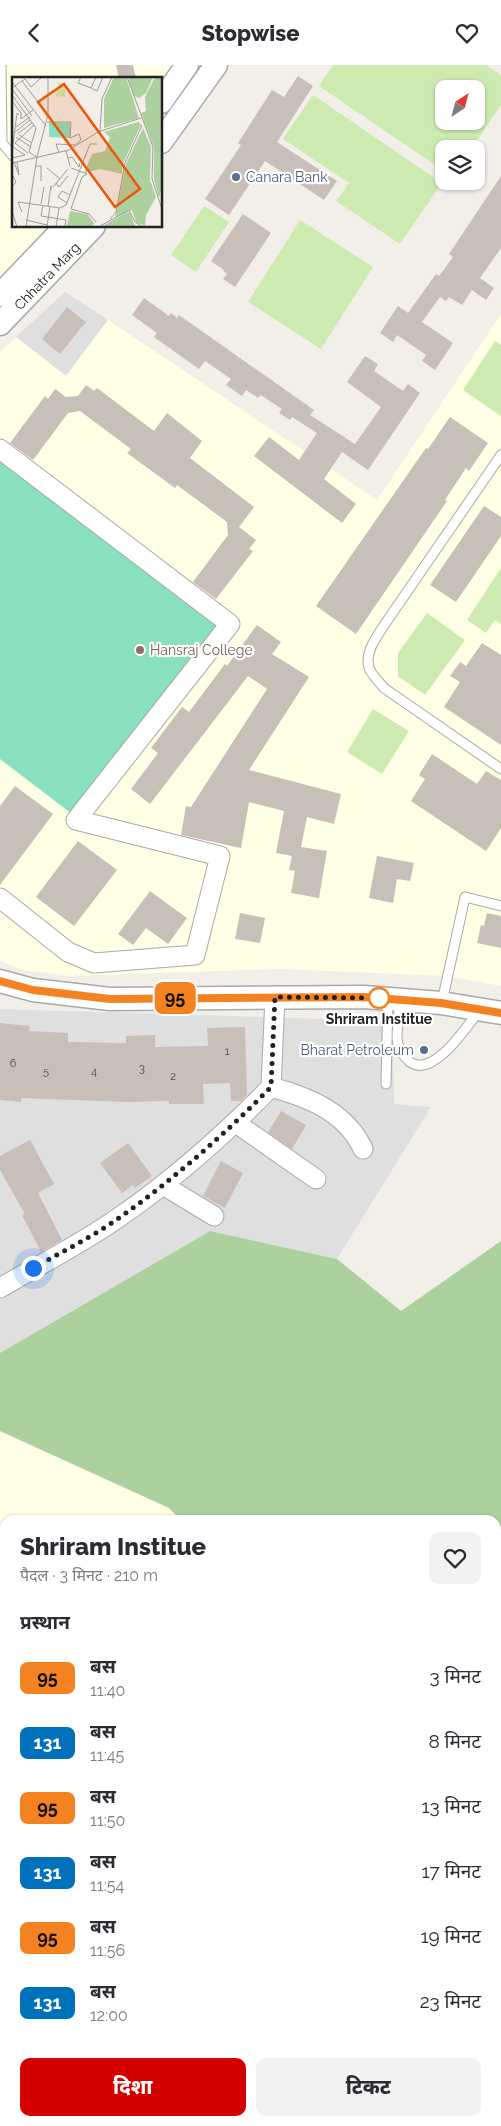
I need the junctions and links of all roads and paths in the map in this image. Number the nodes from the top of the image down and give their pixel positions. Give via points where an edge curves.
1 (1, 65) edge
2 (187, 65) edge
3 (216, 65) edge
4 (162, 101) edge
5 (162, 141) edge
6 (12, 155) edge
7 (65, 227) edge
8 (93, 227) edge
9 (0, 295) edge
10 (0, 324) edge
11 (0, 449) edge
12 (501, 455) edge
13 (501, 769) edge
14 (0, 898) edge
15 (501, 905) edge
16 (0, 981) edge
17 (275, 997) junction
18 (394, 999) junction
19 (441, 1003) junction
20 (491, 1011) edge
21 (386, 1084) dead end
22 (271, 1087) junction
23 (236, 1123) junction
24 (363, 1149) dead end
25 (316, 1179) dead end
26 (163, 1185) junction
27 (214, 1216) dead end
28 (0, 1288) edge

1 - 6 lane via 2,143
2 - 4 street
3 - 5 street
7 - 9 street, Chhatra Marg
8 - 10 street, Chhatra Marg
11 - 14 street via 230,624 76,820 220,856 195,955 94,963 68,952
12 - 13 lane via 372,644 368,659 371,671 384,688
15 - 19 lane via 465,897
16 - 17 street via 33,990 110,999
17 - 18 street
17 - 22 street
18 - 19 street
18 - 20 lane via 397,1040 402,1056 413,1064 425,1065 435,1061
18 - 21 lane
19 - 20 street
22 - 23 street
22 - 24 street via 323,1106 338,1116
23 - 25 street
23 - 26 street
26 - 27 street
26 - 28 street via 117,1219

